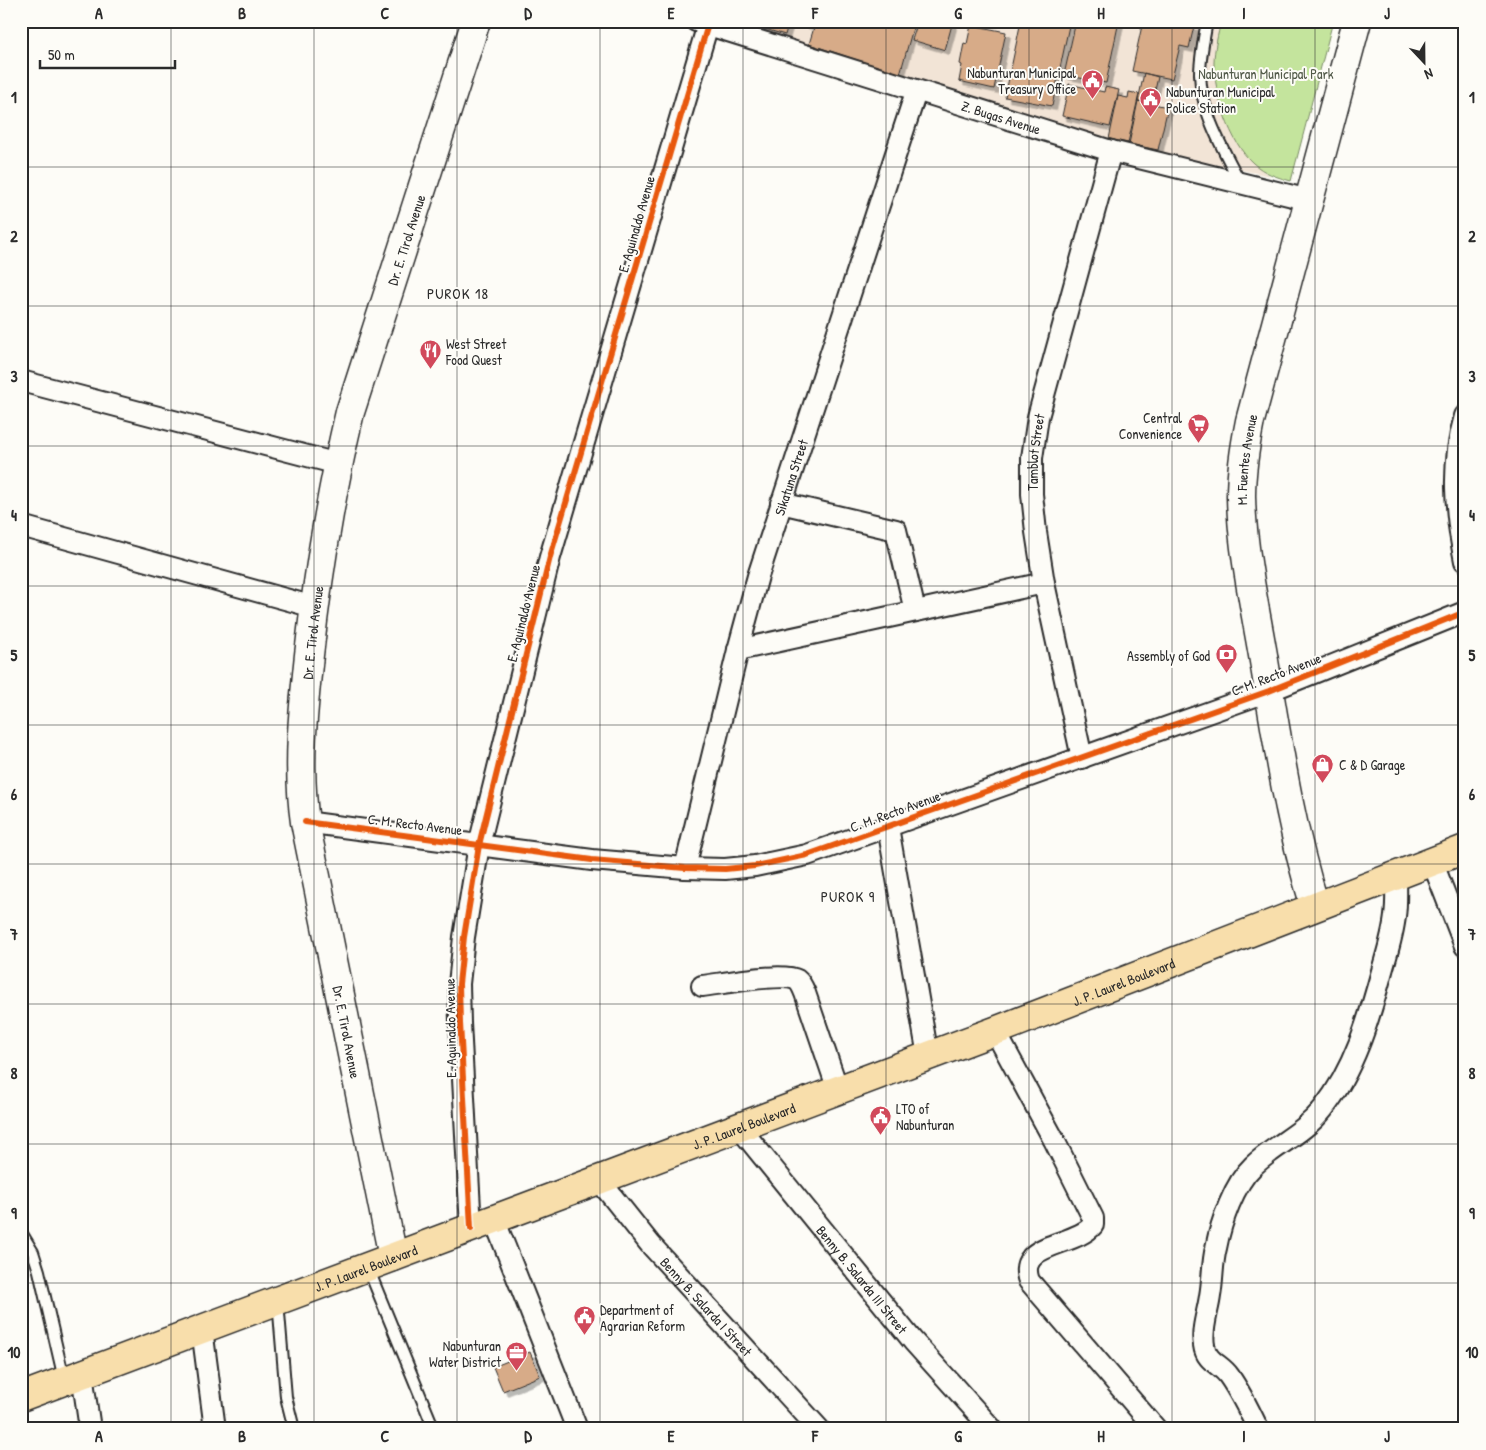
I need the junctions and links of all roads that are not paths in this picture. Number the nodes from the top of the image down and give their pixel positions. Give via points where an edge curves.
1 (476, 21) edge
2 (1207, 21) edge
3 (1357, 21) edge
4 (704, 22) edge
5 (916, 92) junction
6 (1111, 151) junction
7 (1241, 183) junction
8 (1309, 200) junction
9 (21, 381) edge
10 (1465, 416) edge
11 (338, 464) junction
12 (781, 503) junction
13 (21, 526) edge
14 (1465, 561) edge
15 (1044, 583) junction
16 (314, 607) junction
17 (915, 611) junction
18 (1465, 612) edge
19 (738, 650) junction
20 (1269, 691) junction
21 (1082, 758) junction
22 (305, 822) junction
23 (888, 826) junction
24 (479, 844) junction
25 (1465, 849) edge
26 (1432, 861) junction
27 (685, 868) junction
28 (1396, 875) junction
29 (1315, 906) junction
30 (1465, 946) edge
31 (702, 986) dead end
32 (995, 1031) junction
33 (928, 1056) junction
34 (838, 1090) junction
35 (739, 1127) junction
36 (599, 1180) junction
37 (483, 1223) junction
38 (21, 1232) edge
39 (393, 1257) junction
40 (368, 1266) junction
41 (278, 1300) junction
42 (202, 1329) junction
43 (73, 1377) junction
44 (21, 1397) edge
45 (90, 1429) edge
46 (215, 1429) edge
47 (294, 1429) edge
48 (434, 1429) edge
49 (577, 1429) edge
50 (819, 1429) edge
51 (992, 1429) edge
52 (1156, 1429) edge
53 (1258, 1429) edge

1 - 11 main road, Dr. E. Tirol Avenue via 350,412
2 - 7 lane via 1201,56 1202,93 1221,146
3 - 8 main road, M. Fuentes Avenue
4 - 5 street, Z. Bugas Avenue
4 - 24 street, E. Aguinaldo Avenue via 550,557
5 - 6 street, Z. Bugas Avenue
5 - 12 street, Sikatuna Street
6 - 7 street, Z. Bugas Avenue
6 - 15 street, Tamblot Street via 1038,417 1032,458 1032,494
7 - 8 street, Z. Bugas Avenue
8 - 20 main road, M. Fuentes Avenue via 1254,403 1243,456 1243,529
9 - 11 street
10 - 14 street via 1455,476
11 - 16 main road, Dr. E. Tirol Avenue
12 - 17 street via 896,530
12 - 19 street, Sikatuna Street
13 - 16 street
15 - 17 street
15 - 21 street, Tamblot Street
16 - 22 main road, Dr. E. Tirol Avenue via 302,719 301,792
17 - 19 street
18 - 20 street, C. M. Recto Avenue
19 - 27 street, Sikatuna Street
20 - 21 street, C. M. Recto Avenue
20 - 29 main road, M. Fuentes Avenue via 1298,847
21 - 23 street, C. M. Recto Avenue
22 - 24 street, C. M. Recto Avenue
22 - 39 main road, Dr. E. Tirol Avenue
23 - 27 street, C. M. Recto Avenue via 808,855 755,866 725,870
23 - 33 street
24 - 27 street, C. M. Recto Avenue via 592,860
24 - 37 street, E. Aguinaldo Avenue via 459,984 460,1038
25 - 26 main road, J. P. Laurel Boulevard
26 - 28 main road, J. P. Laurel Boulevard
26 - 30 street
28 - 29 main road, J. P. Laurel Boulevard
28 - 53 street via 1395,916 1390,941 1370,1013 1352,1060 1322,1111 1265,1155 1247,1174 1234,1196 1215,1249 1211,1294 1203,1331 1204,1346 1212,1362 1227,1373 1244,1398
29 - 32 main road, J. P. Laurel Boulevard
31 - 34 street via 778,977 798,980
32 - 33 main road, J. P. Laurel Boulevard
32 - 52 street via 1093,1218 1093,1225 1084,1233 1032,1256 1026,1273
33 - 34 main road, J. P. Laurel Boulevard
34 - 35 main road, J. P. Laurel Boulevard
35 - 36 main road, J. P. Laurel Boulevard
35 - 51 street, Benny B. Salarda III Street via 913,1341
36 - 37 main road, J. P. Laurel Boulevard
36 - 50 street, Benny B. Salarda I Street via 650,1244
37 - 39 main road, J. P. Laurel Boulevard
37 - 49 street, E. Aguinaldo Avenue
38 - 43 lane via 33,1252
39 - 40 main road, J. P. Laurel Boulevard
40 - 41 main road, J. P. Laurel Boulevard
40 - 48 lane
41 - 42 main road, J. P. Laurel Boulevard
41 - 47 lane via 286,1397
42 - 43 main road, J. P. Laurel Boulevard
42 - 46 street
43 - 44 main road, J. P. Laurel Boulevard
43 - 45 street

